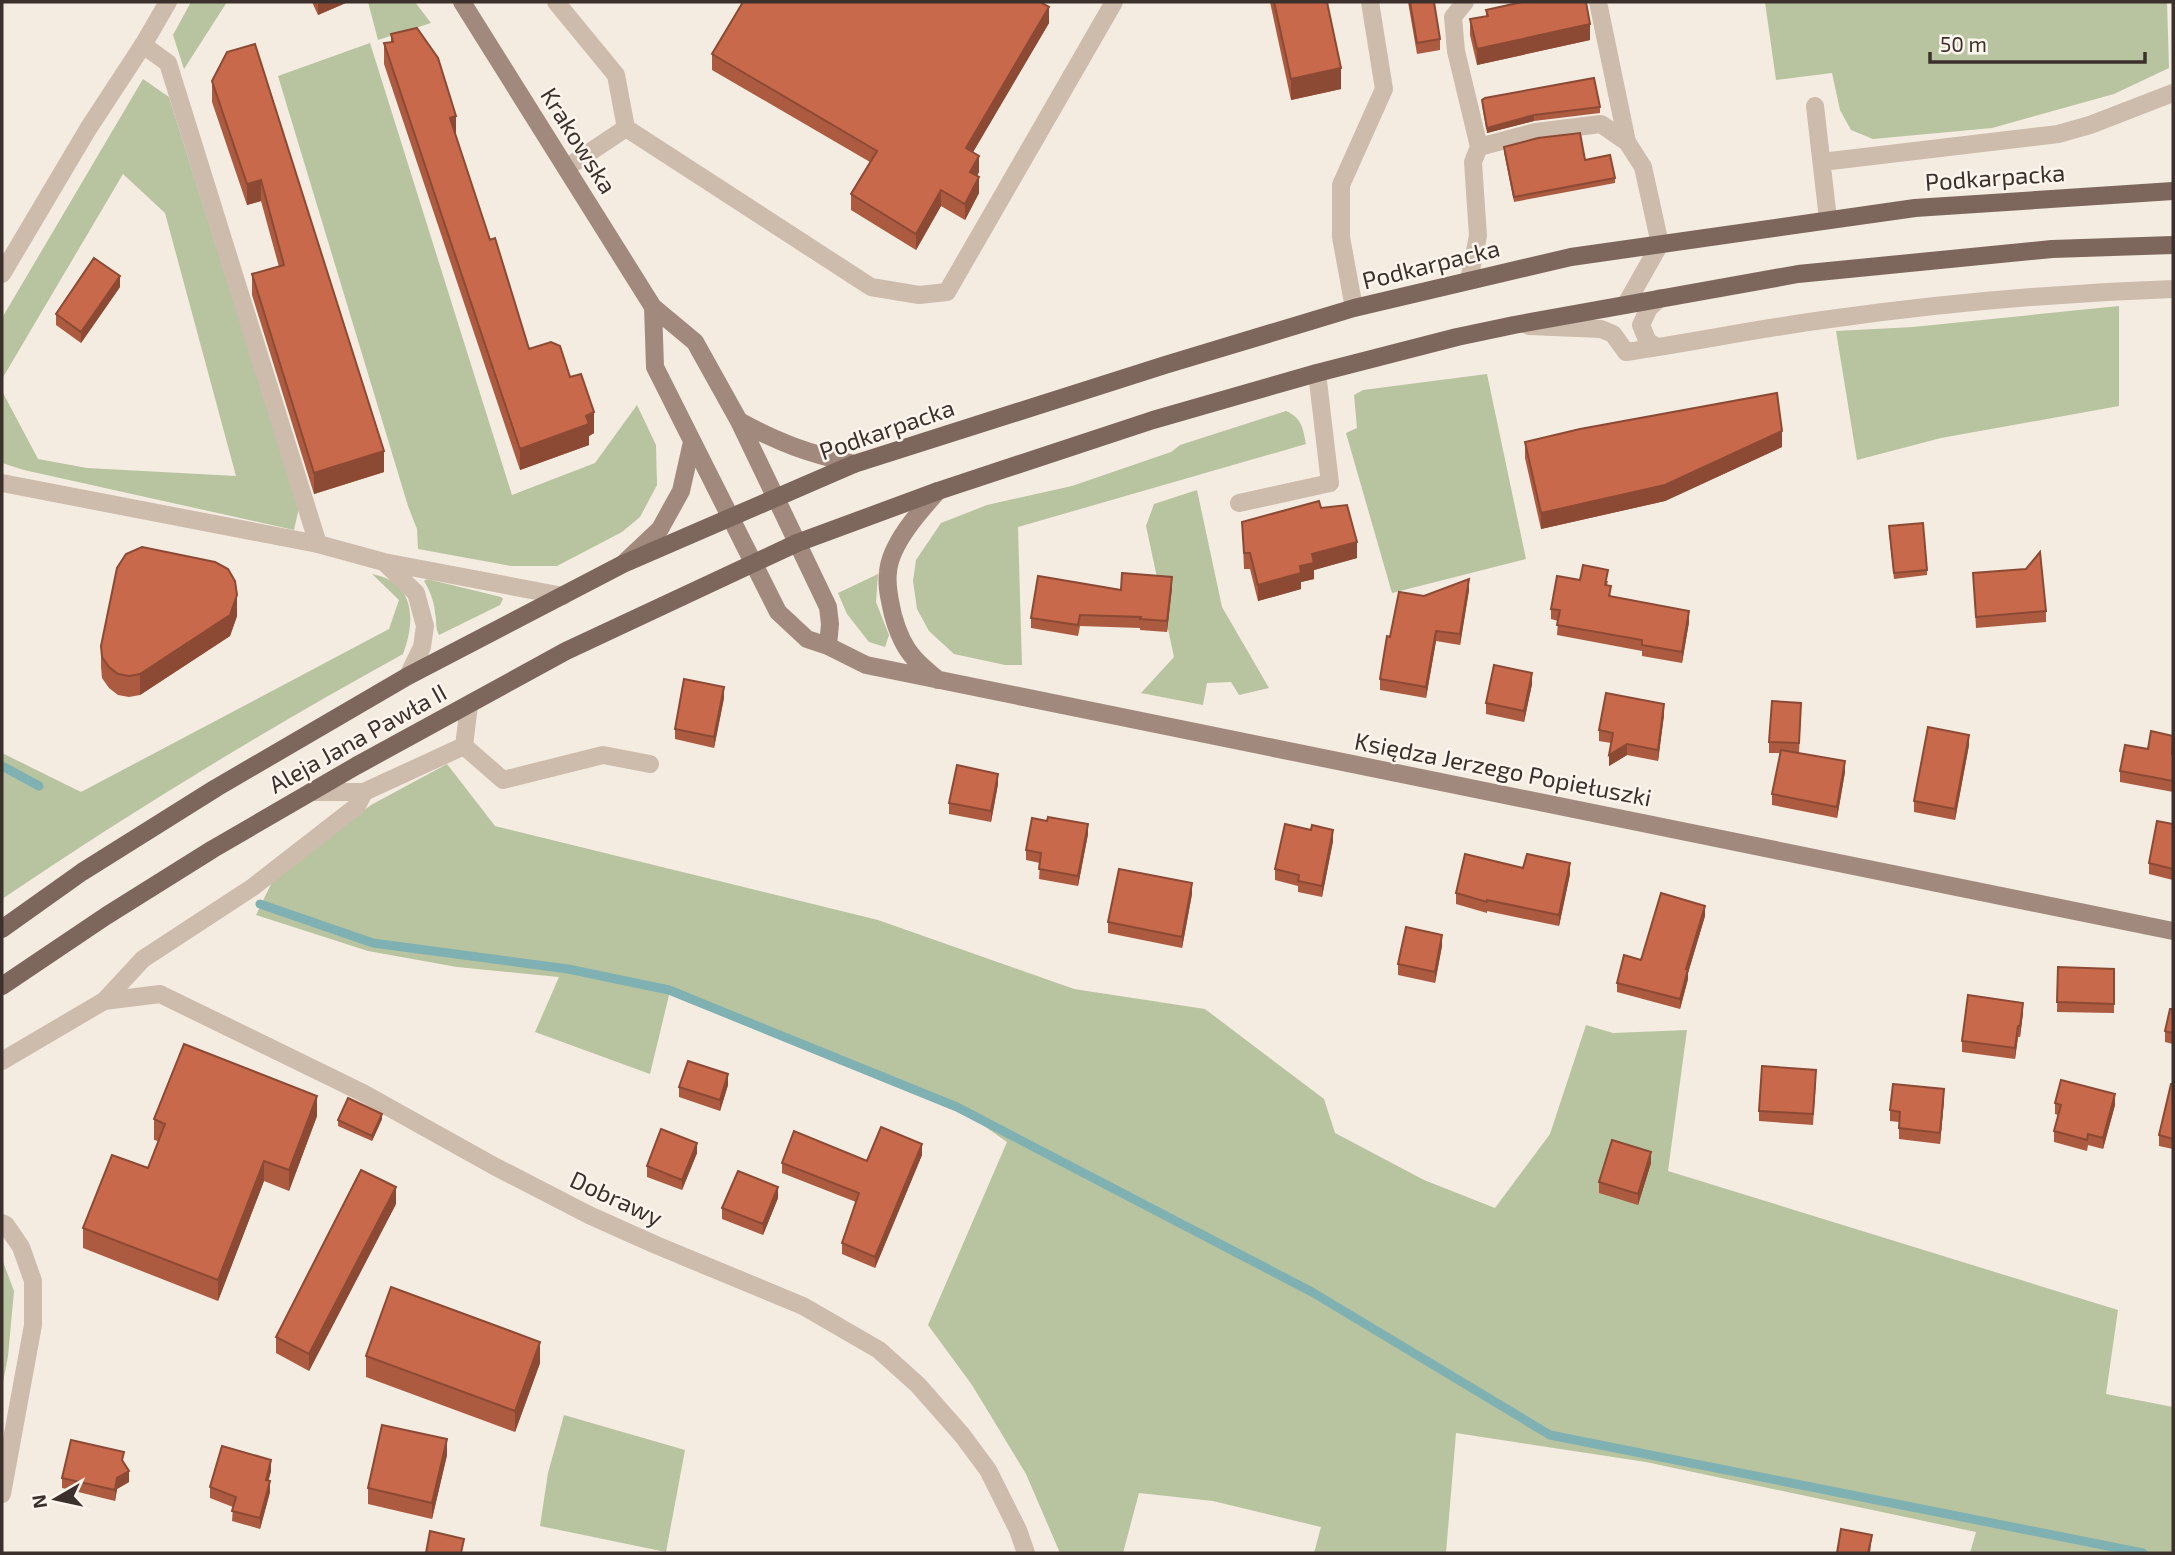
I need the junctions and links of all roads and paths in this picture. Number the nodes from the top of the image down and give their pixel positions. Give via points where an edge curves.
1 (168, 2) edge
2 (462, 2) edge
3 (556, 2) edge
4 (1114, 2) edge
5 (1370, 2) edge
6 (1465, 2) edge
7 (1598, 2) edge
8 (143, 44) junction
9 (2173, 93) edge
10 (1815, 106) dead end
11 (626, 128) junction
12 (1627, 142) junction
13 (1479, 147) junction
14 (1822, 162) junction
15 (566, 168) junction
16 (2169, 190) edge
17 (1828, 219) junction
18 (1660, 244) junction
19 (2173, 245) edge
20 (2, 274) edge
21 (1469, 279) junction
22 (2173, 289) edge
23 (1660, 298) junction
24 (1626, 304) junction
25 (653, 307) junction
26 (1354, 308) junction
27 (1514, 326) junction
28 (1658, 347) junction
29 (1317, 373) junction
30 (739, 421) junction
31 (692, 442) junction
32 (854, 464) junction
33 (2, 483) edge
34 (938, 491) junction
35 (776, 497) junction
36 (1239, 503) dead end
37 (729, 517) junction
38 (318, 544) junction
39 (797, 544) junction
40 (384, 562) junction
41 (753, 563) junction
42 (623, 564) junction
43 (563, 596) junction
44 (828, 646) junction
45 (408, 676) junction
46 (938, 680) junction
47 (469, 705) junction
48 (464, 746) junction
49 (650, 764) dead end
50 (311, 792) junction
51 (364, 792) junction
52 (2, 929) edge
53 (2173, 931) edge
54 (2, 986) edge
55 (104, 1001) junction
56 (2, 1061) edge
57 (2, 1223) edge
58 (2, 1494) edge
59 (1026, 1553) edge

1 - 8 street
2 - 15 street, Krakowska
3 - 11 street via 616,75
4 - 11 street via 947,292 919,295 871,286
5 - 26 street via 1384,89 1341,185 1341,237
6 - 13 street via 1453,16 1456,51
7 - 12 street
8 - 20 street
8 - 38 street via 168,63
9 - 14 street via 2059,134
10 - 14 street
11 - 15 street
12 - 13 street via 1601,124 1536,132
12 - 18 street via 1643,167
13 - 21 street via 1473,162 1478,236
14 - 17 street
15 - 25 street, Krakowska
16 - 17 main road, Podkarpacka via 1915,208
17 - 18 main road, Podkarpacka
18 - 21 main road, Podkarpacka
18 - 24 street
19 - 23 main road via 2052,249 1798,274
21 - 26 main road, Podkarpacka
22 - 28 street via 1928,307
23 - 24 main road
23 - 28 street via 1641,325 1648,342
24 - 27 main road
25 - 30 street, Krakowska via 695,342
25 - 31 street via 655,367
26 - 32 main road, Podkarpacka
27 - 28 street via 1601,329 1613,334 1626,352
27 - 29 main road
29 - 34 main road via 1153,420
29 - 36 street via 1330,482
30 - 32 street via 804,452
30 - 35 street, Krakowska
31 - 37 street
31 - 42 street via 681,491 660,529
32 - 35 main road, Podkarpacka
33 - 38 street
34 - 39 main road
34 - 46 street via 898,544 888,570 888,593 903,642 912,657
35 - 37 main road, Podkarpacka
35 - 39 street
37 - 41 street, Księdza Jerzego Popiełuszki
37 - 42 main road, Aleja Jana Pawła II
38 - 40 street
39 - 41 main road, Aleja Jana Pawła II
39 - 44 street via 828,607
40 - 43 street
40 - 45 street via 416,593 425,625 422,647
41 - 44 street, Księdza Jerzego Popiełuszki via 778,612 807,639
41 - 47 main road, Aleja Jana Pawła II via 578,646
42 - 43 main road, Aleja Jana Pawła II
43 - 45 main road, Aleja Jana Pawła II
44 - 46 street, Księdza Jerzego Popiełuszki via 866,666
45 - 52 main road, Aleja Jana Pawła II via 216,788 82,872
46 - 53 street, Księdza Jerzego Popiełuszki
47 - 48 street
47 - 50 main road, Aleja Jana Pawła II
48 - 49 street via 503,780 603,755
48 - 51 street
50 - 51 street
50 - 54 main road, Aleja Jana Pawła II via 106,916
51 - 55 street via 357,806 253,887 143,959
55 - 56 street
55 - 59 street, Dobrawy via 160,994 363,1093 589,1215 803,1306 879,1350 918,1385 988,1470
57 - 58 street via 21,1247 33,1281 33,1325

